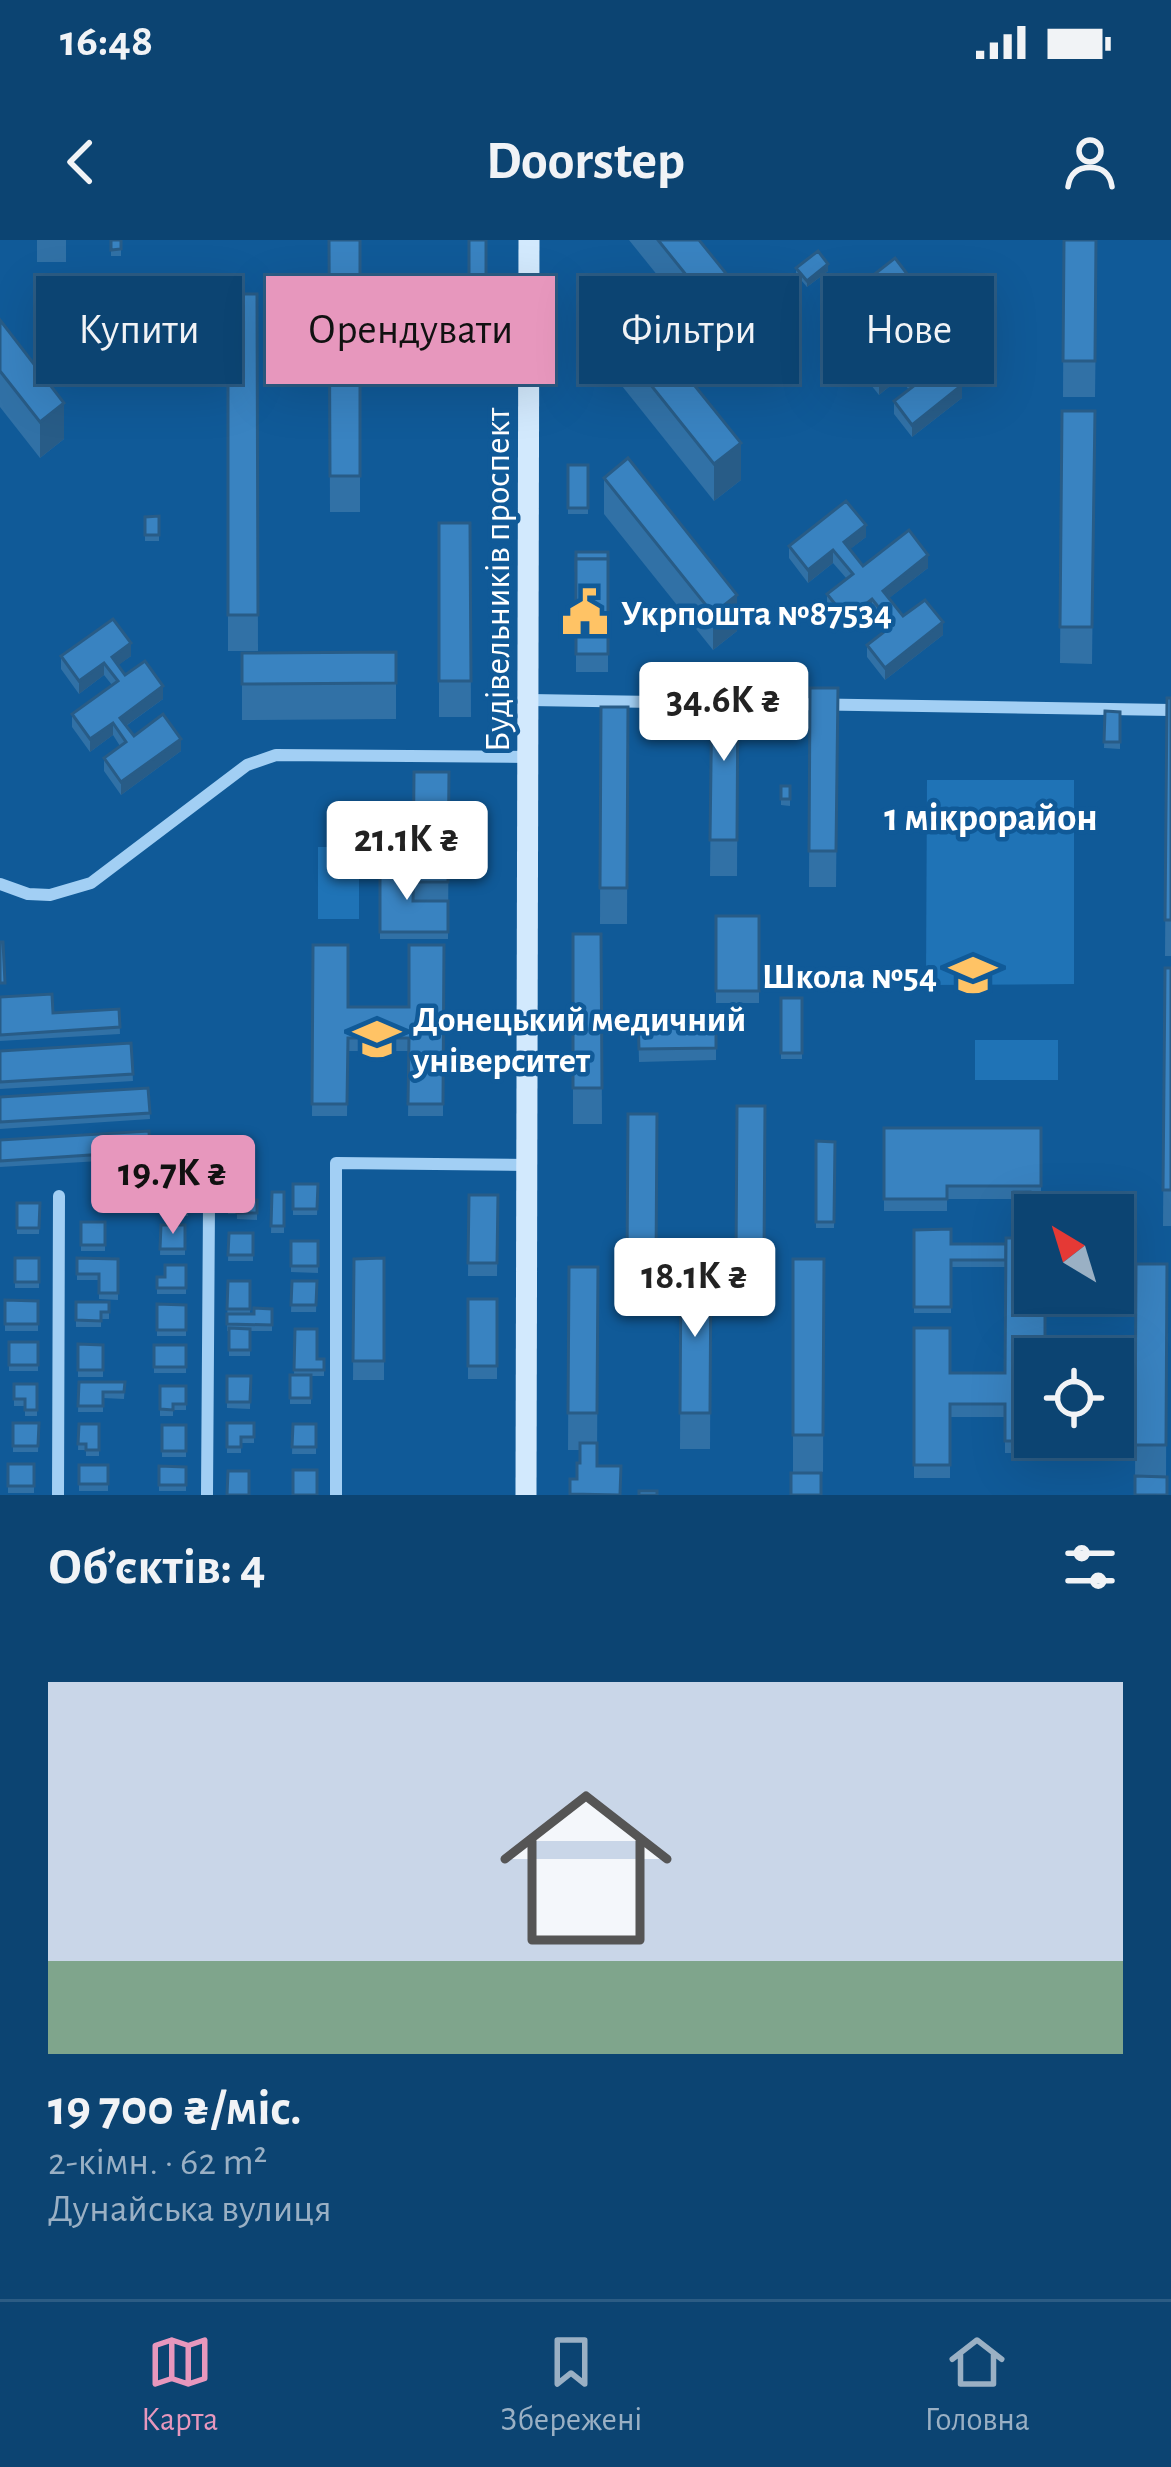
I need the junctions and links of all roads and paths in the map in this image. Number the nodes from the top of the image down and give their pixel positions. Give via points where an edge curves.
1 (529, 240) edge
2 (530, 700) junction
3 (1171, 710) edge
4 (530, 758) junction
5 (0, 884) edge
6 (528, 1165) junction
7 (59, 1196) dead end
8 (209, 1205) dead end
9 (58, 1495) edge
10 (207, 1495) edge
11 (336, 1495) edge
12 (526, 1495) edge

1 - 2 main road, Будівельників проспект
2 - 3 street
2 - 4 main road, Будівельників проспект
4 - 5 street via 261,758 91,883 50,895
4 - 6 main road, Будівельників проспект
6 - 11 street via 336,1163
6 - 12 main road, Будівельників проспект
7 - 9 street
8 - 10 street

